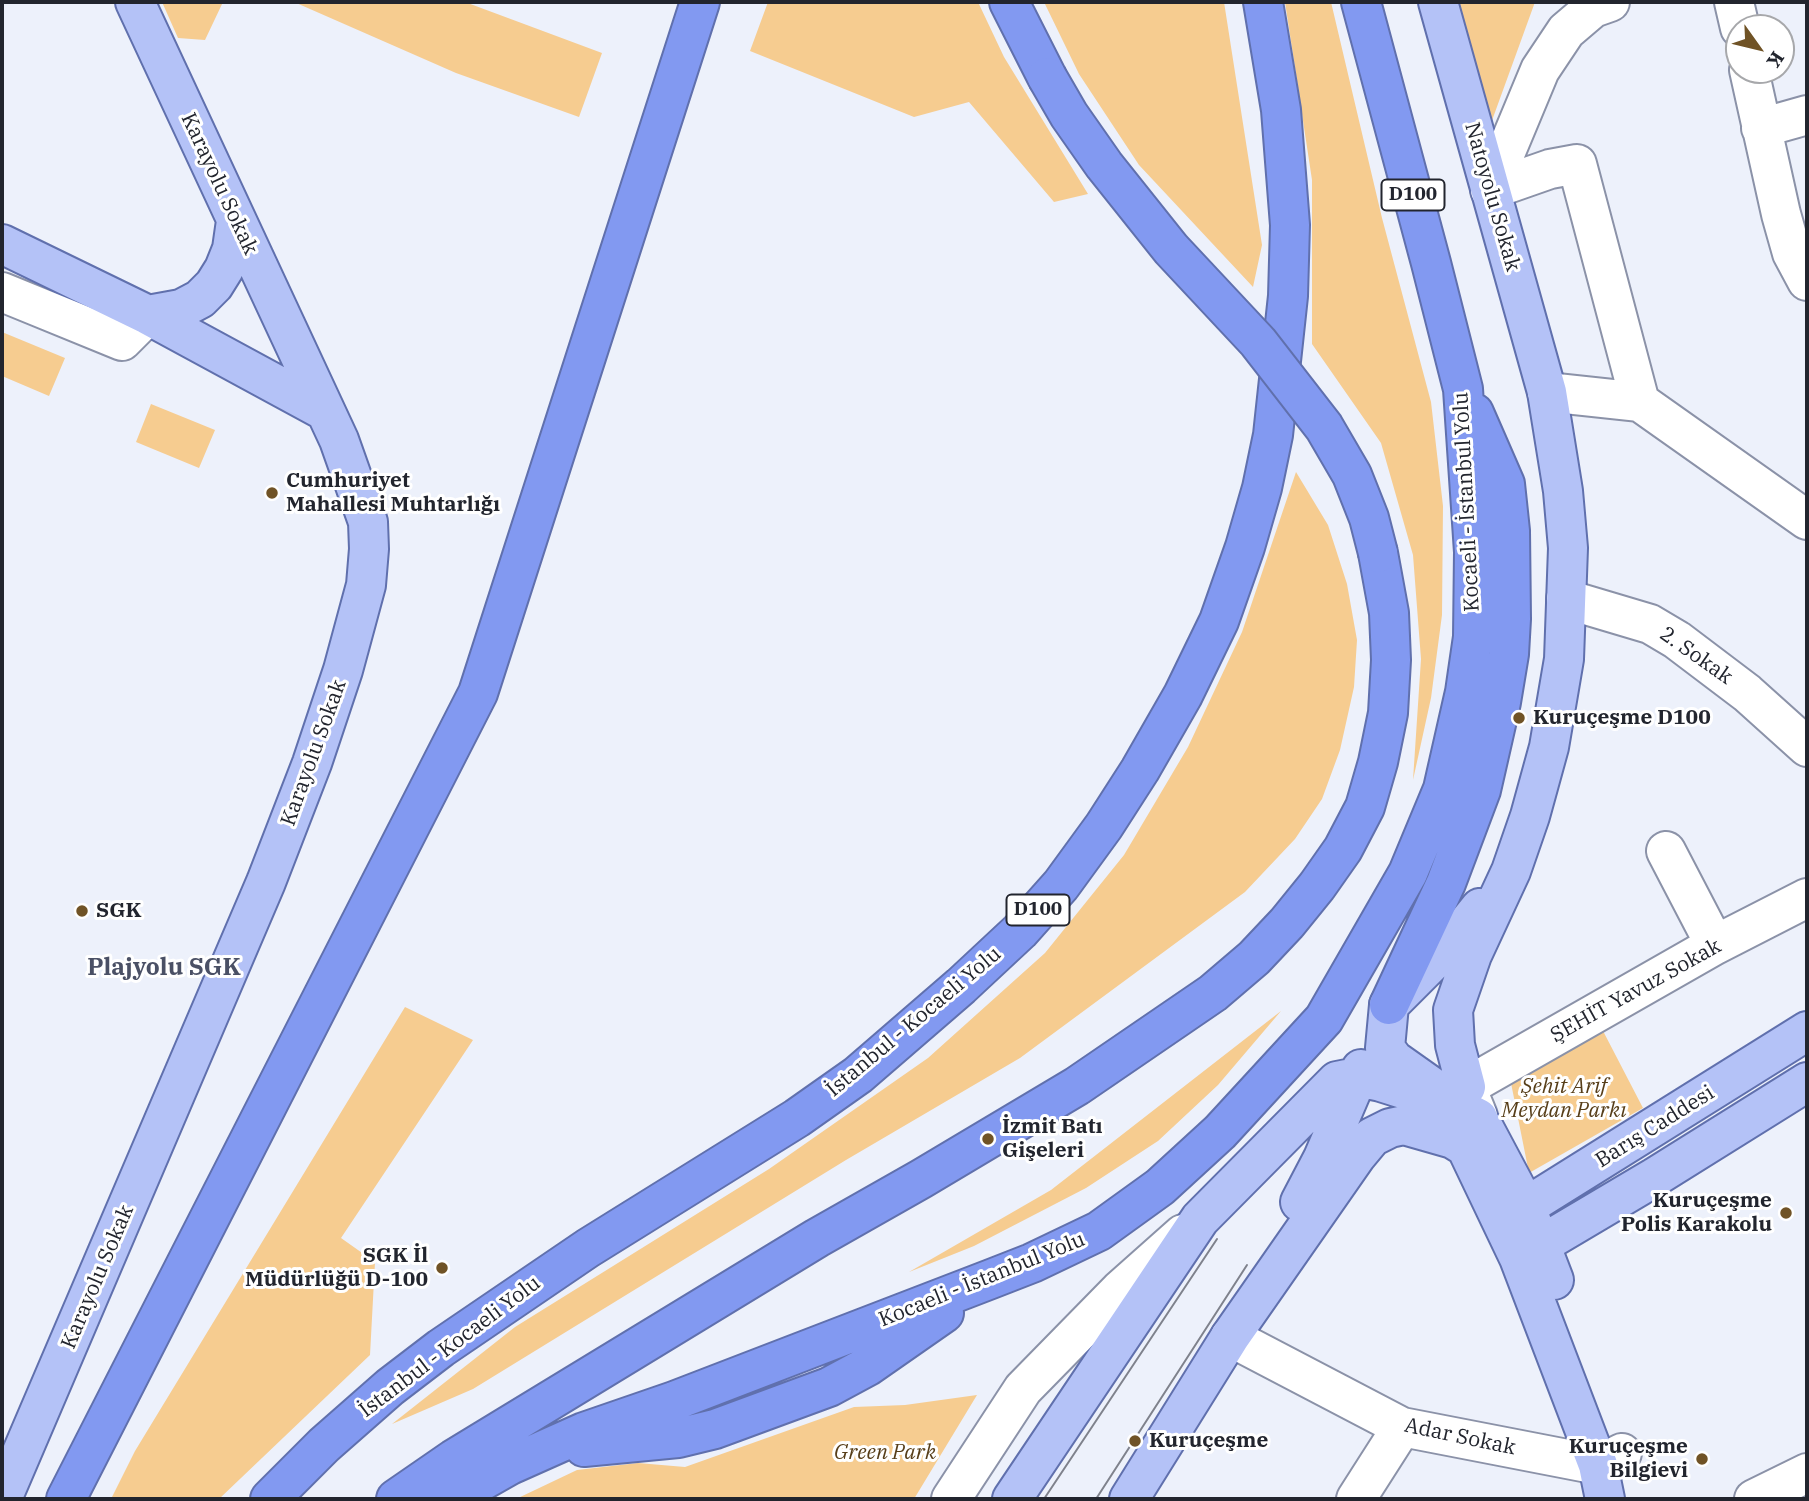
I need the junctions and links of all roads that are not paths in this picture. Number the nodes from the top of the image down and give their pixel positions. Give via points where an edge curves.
1 (135, 2) edge
2 (700, 2) edge
3 (1009, 2) edge
4 (1263, 2) edge
5 (1361, 2) edge
6 (1438, 2) edge
7 (1610, 2) edge
8 (1752, 84) edge
9 (1807, 115) edge
10 (1761, 128) junction
11 (1490, 190) junction
12 (236, 221) junction
13 (2, 244) edge
14 (1807, 281) edge
15 (2, 292) edge
16 (200, 299) junction
17 (274, 309) junction
18 (148, 315) junction
19 (203, 345) junction
20 (1463, 389) junction
21 (1547, 391) junction
22 (1640, 402) junction
23 (325, 411) junction
24 (1807, 520) edge
25 (1566, 599) junction
26 (1807, 747) edge
27 (1666, 851) dead end
28 (1511, 872) junction
29 (1807, 898) edge
30 (1715, 945) junction
31 (1389, 1005) junction
32 (1807, 1031) edge
33 (1357, 1077) junction
34 (1807, 1082) edge
35 (1472, 1102) junction
36 (1514, 1214) junction
37 (1200, 1219) junction
38 (1530, 1251) junction
39 (1230, 1337) junction
40 (1402, 1427) junction
41 (1609, 1472) edge
42 (1807, 1473) edge
43 (2, 1499) edge
44 (66, 1499) edge
45 (270, 1499) edge
46 (396, 1499) edge
47 (450, 1499) edge
48 (951, 1499) edge
49 (1012, 1499) edge
50 (1129, 1499) edge
51 (1356, 1499) edge
52 (1630, 1499) edge
53 (1754, 1499) edge

1 - 12 main road, Karayolu Sokak
2 - 44 highway via 478,693
3 - 46 highway, bridge via 1069,115 1104,165 1171,249 1258,342 1324,427 1353,475 1378,552 1389,613 1391,660 1388,713 1365,807 1343,849 1287,923 1213,993 1077,1086 817,1238
4 - 45 highway, İstanbul - Kocaeli Yolu / D100 via 1281,110 1290,225 1288,296 1273,435 1245,547 1219,621 1183,695 1104,826 1020,932 858,1075 441,1348 324,1445
5 - 20 highway, Kocaeli - İstanbul Yolu / D100
6 - 11 main road, Natoyolu Sokak
7 - 11 street via 1593,8 1566,30 1540,70
8 - 10 street
9 - 10 street
10 - 14 street via 1792,253
11 - 21 main road, Natoyolu Sokak
11 - 22 street via 1577,164
12 - 16 main road via 224,269
12 - 17 main road, Karayolu Sokak
13 - 18 main road
15 - 18 street via 122,341
16 - 17 main road via 237,300
16 - 18 main road via 181,309
17 - 19 main road via 250,349 226,353
17 - 23 main road, Karayolu Sokak
18 - 19 main road
19 - 23 main road
20 - 31 highway via 1505,484 1510,531 1509,654 1480,790 1446,883
20 - 47 highway, Kocaeli - İstanbul Yolu / D100 via 1474,552 1473,637 1465,692 1443,789 1408,873 1324,1019 1220,1132 1160,1187 1099,1231 1032,1263 584,1432 510,1465
21 - 22 street
21 - 25 main road, Natoyolu Sokak via 1563,491
22 - 24 street
23 - 43 main road, Karayolu Sokak via 368,522 366,585 343,670 266,882
25 - 26 street, 2. Sokak via 1650,624 1677,640
25 - 28 main road, Natoyolu Sokak via 1559,699
27 - 30 street
28 - 31 main road via 1455,939
28 - 35 main road via 1472,955 1453,1010 1455,1045
29 - 30 street, ŞEHİT Yavuz Sokak
30 - 35 street, ŞEHİT Yavuz Sokak
31 - 33 main road
31 - 35 main road via 1385,1048 1394,1060
32 - 36 main road, Barış Caddesi
33 - 35 main road
33 - 37 main road via 1337,1080
33 - 39 main road via 1323,1158
34 - 38 main road, Barış Caddesi
35 - 36 main road
36 - 38 main road
36 - 39 main road via 1466,1147 1404,1125 1390,1128 1372,1137 1357,1155
37 - 48 street via 1120,1290 1023,1390
37 - 49 main road
38 - 41 main road
39 - 40 street, Adar Sokak
39 - 50 main road
40 - 41 street, Adar Sokak
40 - 51 street
41 - 52 main road
42 - 53 street

